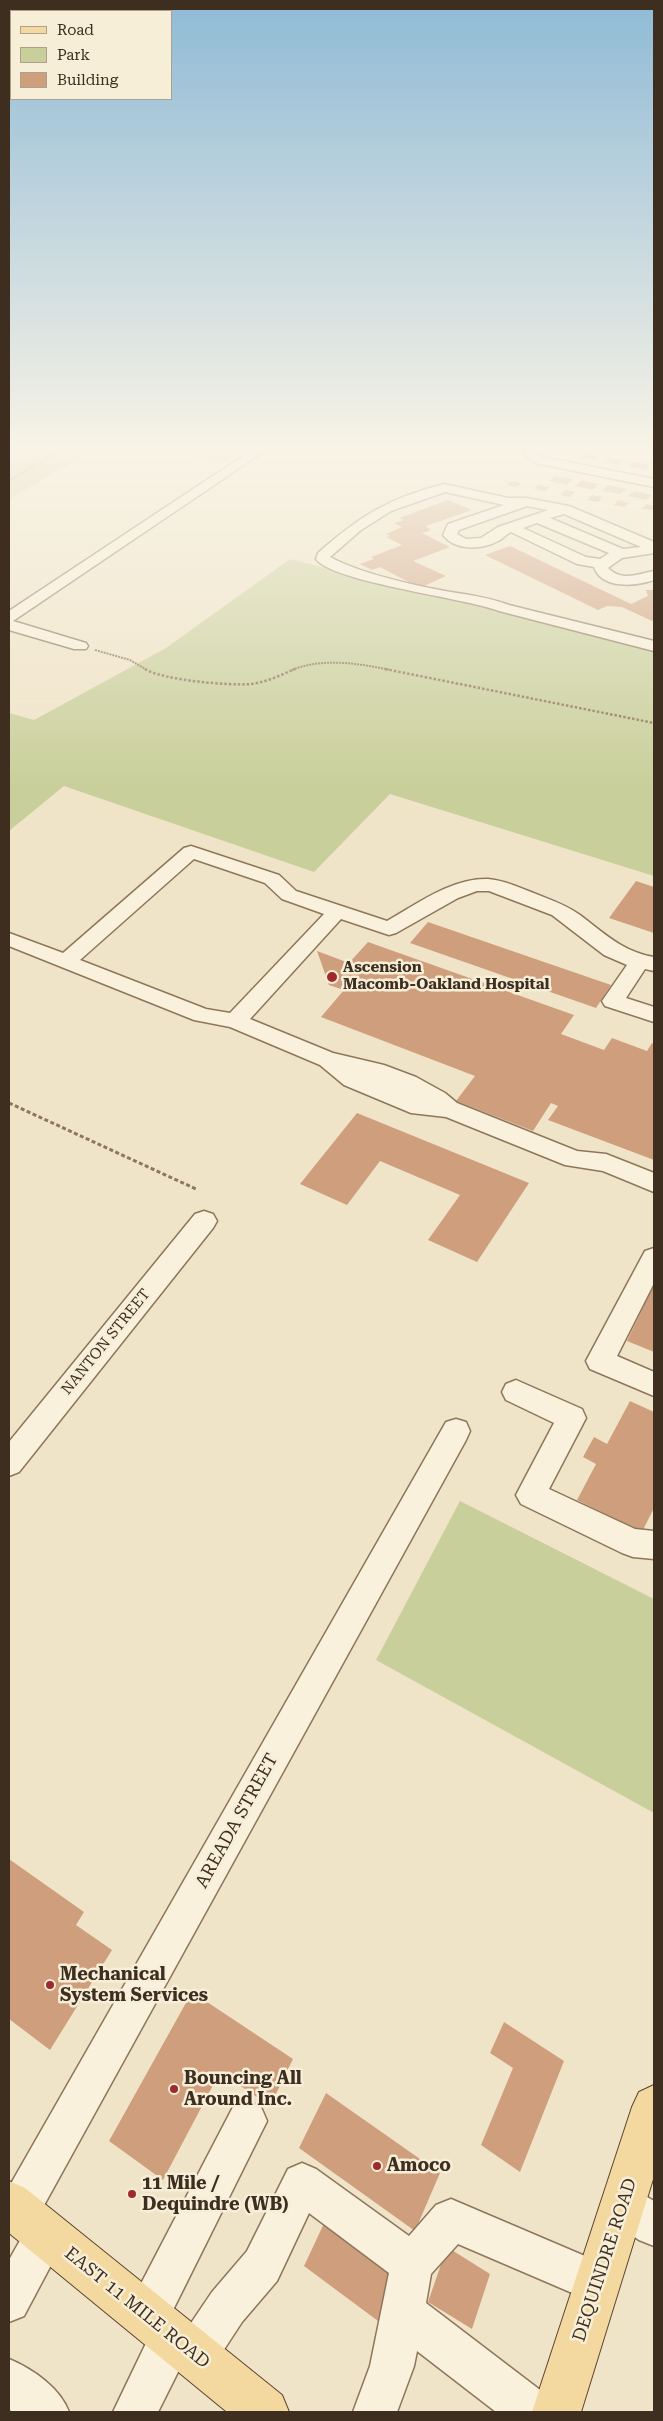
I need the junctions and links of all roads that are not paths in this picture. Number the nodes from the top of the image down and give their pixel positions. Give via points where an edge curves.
1 (94, 561) edge
2 (327, 561) edge
3 (582, 561) edge
4 (607, 561) edge
5 (602, 564) junction
6 (654, 575) edge
7 (9, 618) edge
8 (9, 625) edge
9 (80, 646) road end
10 (654, 646) edge
11 (338, 912) junction
12 (9, 923) edge
13 (9, 939) edge
14 (72, 957) junction
15 (647, 963) edge
16 (654, 1015) edge
17 (235, 1021) junction
18 (574, 1159) junction
19 (654, 1183) edge
20 (654, 1201) edge
21 (204, 1221) dead end
22 (654, 1258) edge
23 (654, 1384) edge
24 (516, 1392) dead end
25 (456, 1431) dead end
26 (9, 1463) edge
27 (654, 1544) edge
28 (654, 2107) edge
29 (247, 2121) dead end
30 (638, 2214) edge
31 (24, 2217) edge
32 (412, 2264) junction
33 (598, 2283) junction
34 (9, 2301) edge
35 (402, 2312) junction
36 (171, 2336) junction
37 (9, 2381) edge
38 (47, 2412) edge
39 (134, 2412) edge
40 (265, 2412) edge
41 (376, 2412) edge
42 (532, 2412) edge
43 (556, 2412) edge

1 - 7 street
2 - 10 street via 365,576 444,595 486,601
3 - 5 street
4 - 5 street
5 - 6 street via 605,573 625,580
8 - 9 street
11 - 14 street via 289,895 272,879 191,852
11 - 15 street via 389,929 442,899 467,888 487,885 505,888 562,912 613,953
11 - 17 street
12 - 14 street
13 - 14 street
14 - 17 street via 202,1015
15 - 16 street via 613,1001
17 - 18 street via 328,1060 367,1067 436,1096 449,1109
18 - 19 street via 606,1163
18 - 20 street via 596,1177
21 - 26 street, NANTON STREET
22 - 23 street via 600,1361
24 - 27 street via 572,1418 531,1495 633,1543
25 - 31 street, AREADA STREET
28 - 30 main road, DEQUINDRE ROAD
29 - 36 street
30 - 33 main road, DEQUINDRE ROAD
31 - 34 street, AREADA STREET
31 - 36 main road, EAST 11 MILE ROAD
32 - 33 street via 451,2220
32 - 35 street
32 - 36 street via 302,2183 262,2266 227,2307
33 - 43 main road, DEQUINDRE ROAD
35 - 41 street via 392,2366
35 - 42 street
36 - 39 street
36 - 40 main road, EAST 11 MILE ROAD
37 - 38 street

